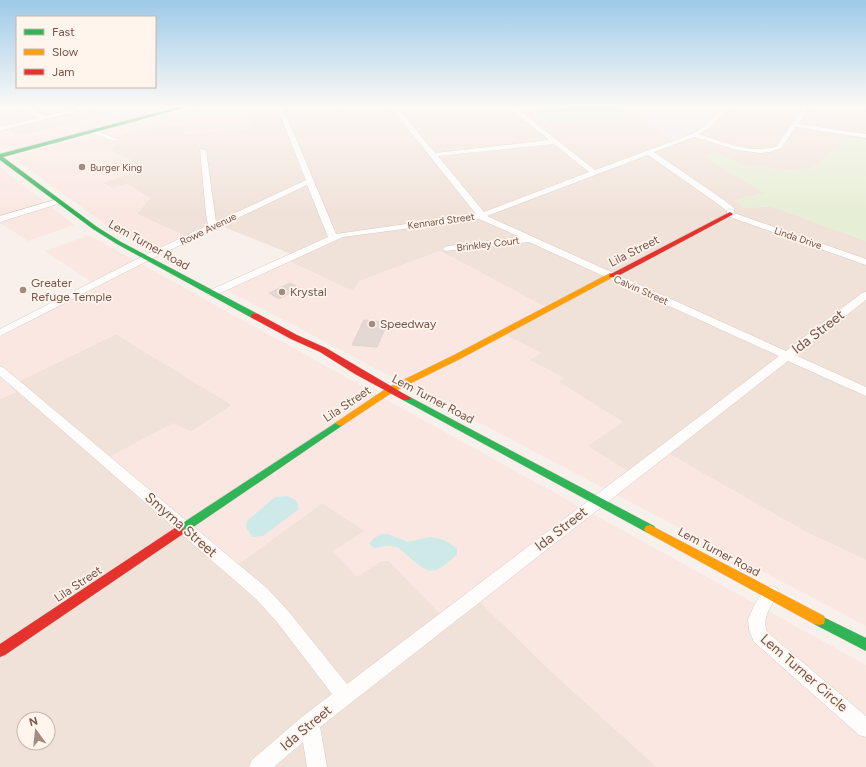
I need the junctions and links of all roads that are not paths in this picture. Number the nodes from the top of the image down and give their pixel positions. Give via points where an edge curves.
1 (57, 141) edge
2 (293, 141) edge
3 (421, 141) edge
4 (679, 141) edge
5 (715, 141) edge
6 (783, 141) edge
7 (554, 142) joint
8 (202, 150) dead end
9 (649, 152) junction
10 (432, 154) junction
11 (0, 157) edge
12 (594, 173) junction
13 (309, 180) junction
14 (58, 201) junction
15 (730, 212) junction
16 (480, 216) junction
17 (0, 219) edge
18 (213, 226) junction
19 (333, 238) junction
20 (528, 239) junction
21 (448, 249) dead end
22 (146, 258) junction
23 (866, 262) edge
24 (610, 276) junction
25 (212, 293) junction
26 (866, 295) edge
27 (0, 321) edge
28 (5, 330) edge
29 (787, 356) junction
30 (0, 370) edge
31 (390, 390) junction
32 (866, 392) edge
33 (598, 501) junction
34 (184, 527) junction
35 (771, 593) junction
36 (866, 645) edge
37 (0, 651) edge
38 (345, 696) junction
39 (310, 723) junction
40 (866, 728) edge
41 (259, 767) edge
42 (317, 767) edge

1 - 11 main road
2 - 13 street
3 - 10 street
4 - 9 street, Kennard Street
5 - 6 street via 748,150 768,150 779,146
7 - 10 street
7 - 12 street
8 - 18 street
9 - 12 street, Kennard Street
9 - 15 street, Linda Drive via 721,202
10 - 16 street via 480,212
11 - 14 main road, Lem Turner Road
12 - 16 street, Kennard Street
13 - 18 street, Rowe Avenue
13 - 19 street
14 - 17 street
14 - 22 main road, Lem Turner Road via 95,228
15 - 23 street, Linda Drive
15 - 24 main road, Lila Street
16 - 19 street, Kennard Street via 351,233
16 - 20 street, Calvin Street
18 - 22 street, Rowe Avenue
19 - 25 street, Kennard Street
20 - 21 street, Brinkley Court
20 - 24 street, Calvin Street
22 - 25 main road, Lem Turner Road
22 - 28 street, Rowe Avenue
24 - 29 street, Calvin Street
24 - 31 main road, Lila Street
25 - 31 main road, Lem Turner Road via 323,350
26 - 29 street, Ida Street
27 - 28 street
29 - 32 street, Calvin Street
29 - 33 street, Ida Street
30 - 34 street, Smyrna Street
31 - 33 main road, Lem Turner Road
31 - 34 main road, Lila Street
33 - 35 main road, Lem Turner Road
33 - 38 street, Ida Street
34 - 37 main road, Lila Street
34 - 38 street, Smyrna Street via 262,594
35 - 36 main road, Lem Turner Road
35 - 40 street, Lem Turner Circle via 755,618 755,627 760,637
38 - 39 street, Ida Street
39 - 41 street, Ida Street
39 - 42 street

